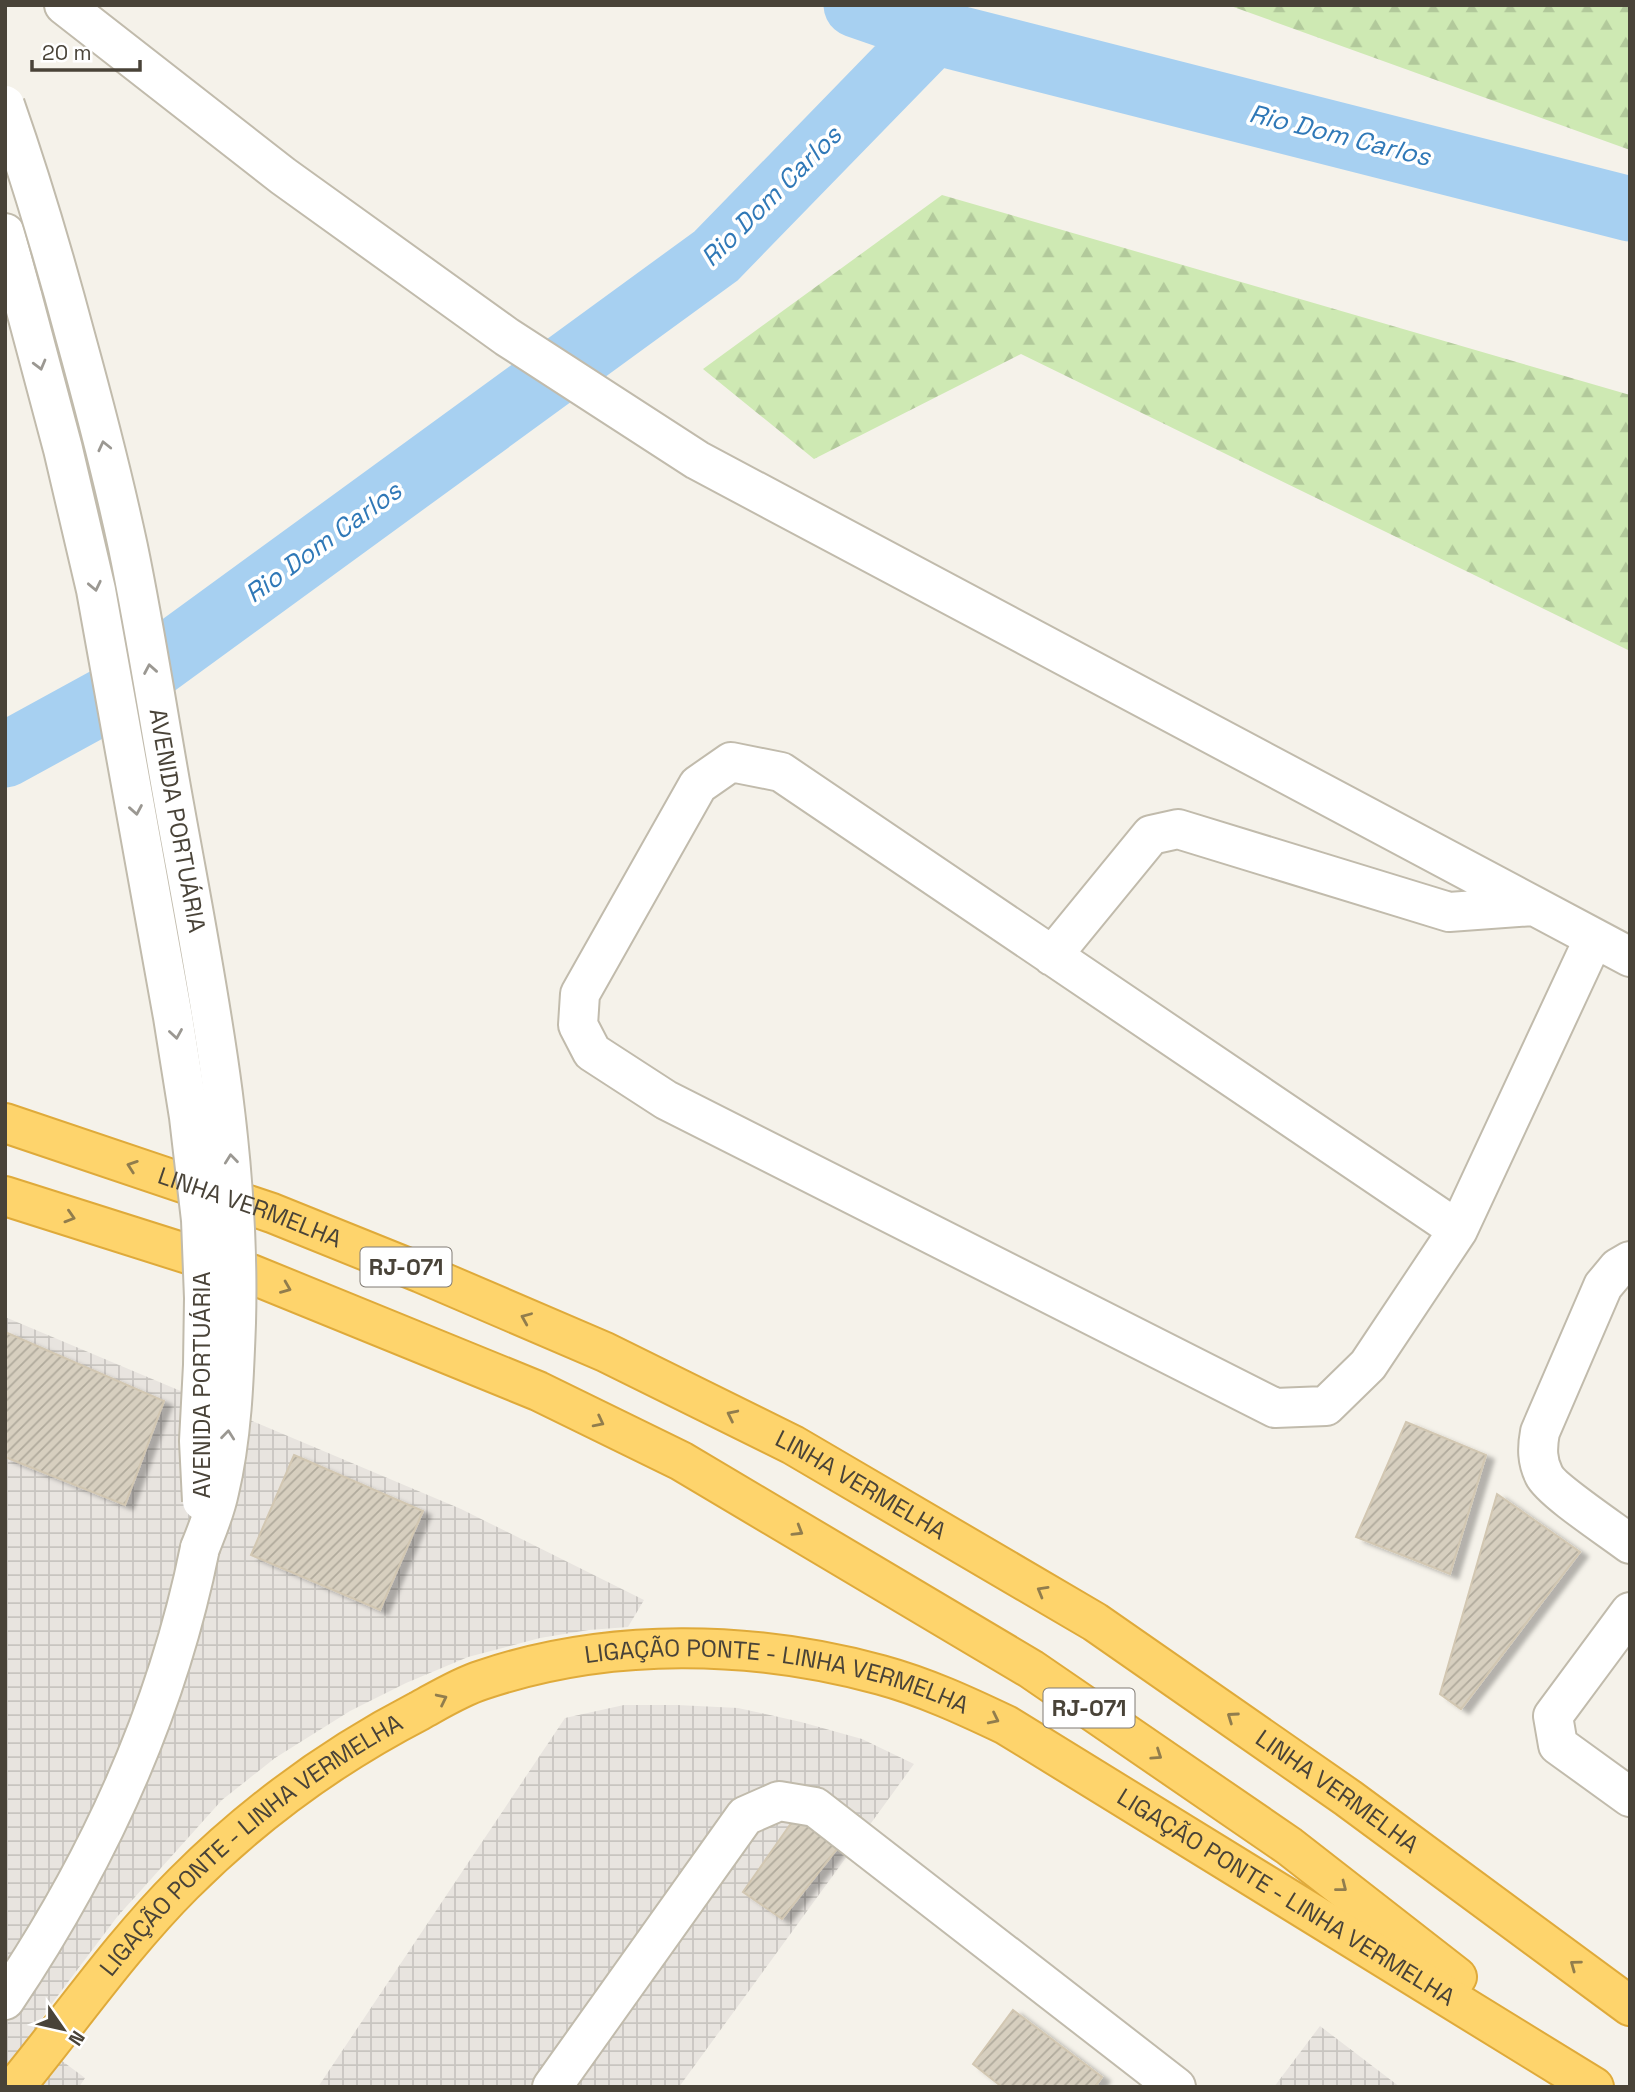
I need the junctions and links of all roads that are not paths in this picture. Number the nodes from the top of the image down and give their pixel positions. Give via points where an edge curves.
1 (64, 5) edge
2 (5, 106) edge
3 (5, 233) edge
4 (1534, 906) junction
5 (1594, 938) junction
6 (1052, 956) junction
7 (1630, 957) edge
8 (5, 1123) edge
9 (5, 1196) edge
10 (1458, 1230) junction
11 (1630, 1261) edge
12 (1630, 1544) edge
13 (200, 1548) junction
14 (1630, 1612) edge
15 (1630, 1797) edge
16 (5, 2000) edge
17 (1630, 2006) edge
18 (15, 2087) edge
19 (552, 2087) edge
20 (1176, 2087) edge
21 (1594, 2087) edge
22 (1601, 2087) edge

1 - 4 street via 283,176 507,337 696,460
13 -> 2 street, AVENIDA PORTUÁRIA, bridge via 219,1494 233,1392 236,1257 225,1101 128,547 56,263
3 -> 13 street, AVENIDA PORTUÁRIA, bridge via 96,590 189,1116 204,1298
4 - 5 street
4 - 6 street via 1449,912 1178,829 1151,835
5 - 7 street
5 - 10 street
6 - 10 street
6 - 10 street via 780,772 731,762 698,785 580,994 578,1025 592,1052 666,1100 1275,1408 1326,1406 1368,1366
17 -> 8 highway, LINHA VERMELHA / RJ-071 via 1348,1798 1095,1622 793,1446 605,1352 421,1273 272,1213
9 -> 22 highway, RJ-071 via 251,1274 538,1391 681,1461 1031,1669 1289,1846
11 - 12 street via 1603,1286 1536,1451 1544,1478
13 - 16 street, AVENIDA PORTUÁRIA via 171,1664 128,1781 79,1881
14 - 15 street via 1553,1716 1558,1745
18 -> 21 highway, LIGAÇÃO PONTE - LINHA VERMELHA via 160,1908 212,1856 321,1768 391,1725 480,1681 585,1656 681,1648 789,1655 860,1670 918,1687 995,1720
19 - 20 street via 745,1816 779,1801 815,1807

